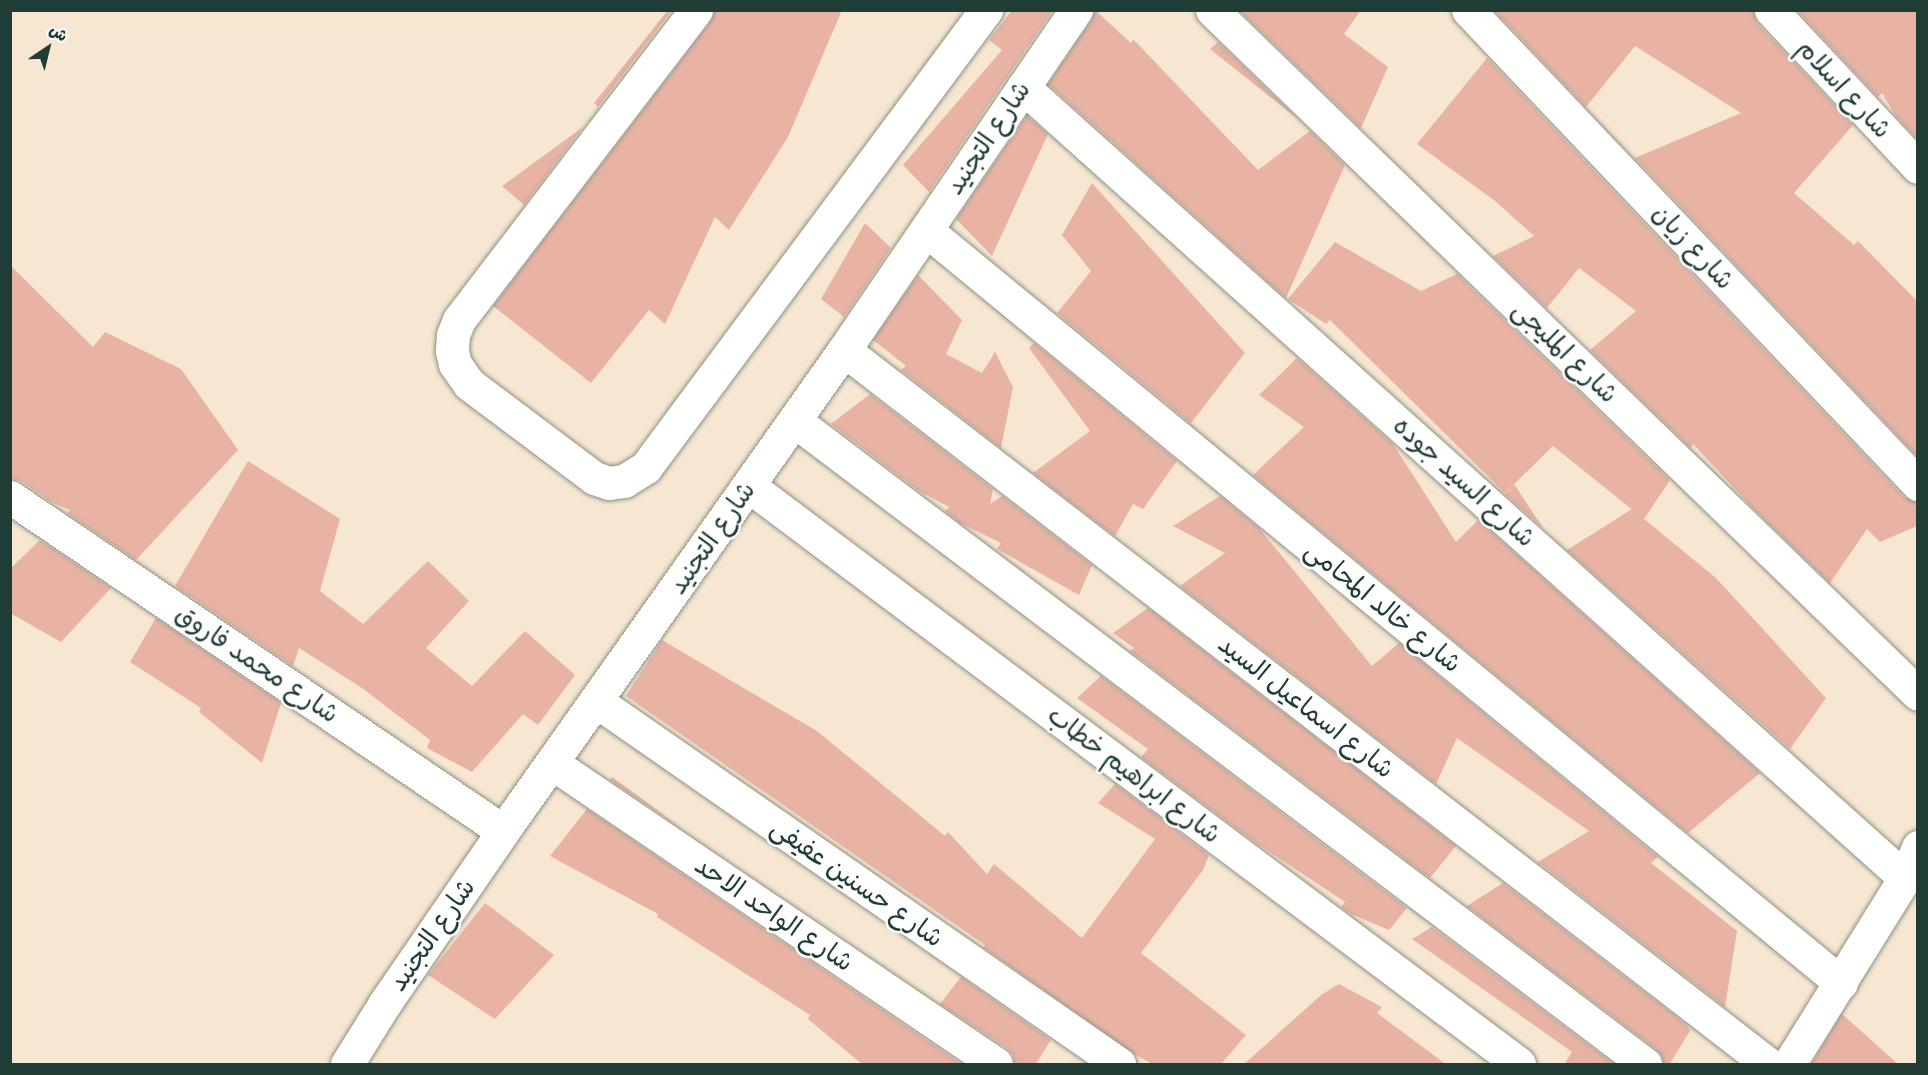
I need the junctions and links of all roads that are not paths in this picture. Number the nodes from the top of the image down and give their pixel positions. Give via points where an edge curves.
1 (696, 10) edge
2 (986, 10) edge
3 (1076, 10) edge
4 (1212, 10) edge
5 (1468, 10) edge
6 (1771, 10) edge
7 (1023, 87) junction
8 (1917, 167) edge
9 (926, 230) junction
10 (844, 350) junction
11 (795, 421) junction
12 (1917, 484) edge
13 (749, 486) junction
14 (10, 497) edge
15 (1917, 694) edge
16 (596, 701) junction
17 (552, 763) junction
18 (503, 831) junction
19 (1917, 847) edge
20 (1905, 878) junction
21 (1841, 983) junction
22 (347, 1065) edge
23 (996, 1065) edge
24 (1119, 1065) edge
25 (1518, 1065) edge
26 (1645, 1065) edge
27 (1768, 1065) edge
28 (1789, 1065) edge

1 - 2 street via 459,320 453,334 455,364 469,384 594,478 609,483 636,476 646,466
3 - 7 street, شارع التجنيد
4 - 15 street, شارع المليجى
5 - 12 street, شارع زيان
6 - 8 street, شارع اسلام
7 - 9 street, شارع التجنيد
7 - 20 street, شارع السيد جوده
9 - 10 street, شارع التجنيد
9 - 21 street, شارع خالد المحامى
10 - 11 street, شارع التجنيد
10 - 27 street, شارع اسماعيل السيد
11 - 13 street, شارع التجنيد
11 - 26 street
13 - 16 street, شارع التجنيد
13 - 25 street, شارع ابراهيم خطاب
14 - 18 street, شارع محمد فاروق
16 - 17 street, شارع التجنيد
16 - 24 street, شارع حسنين عفيفى
17 - 18 street, شارع التجنيد
17 - 23 street, شارع الواحد الاحد
18 - 22 street, شارع التجنيد
19 - 20 street
20 - 21 street
21 - 28 street

